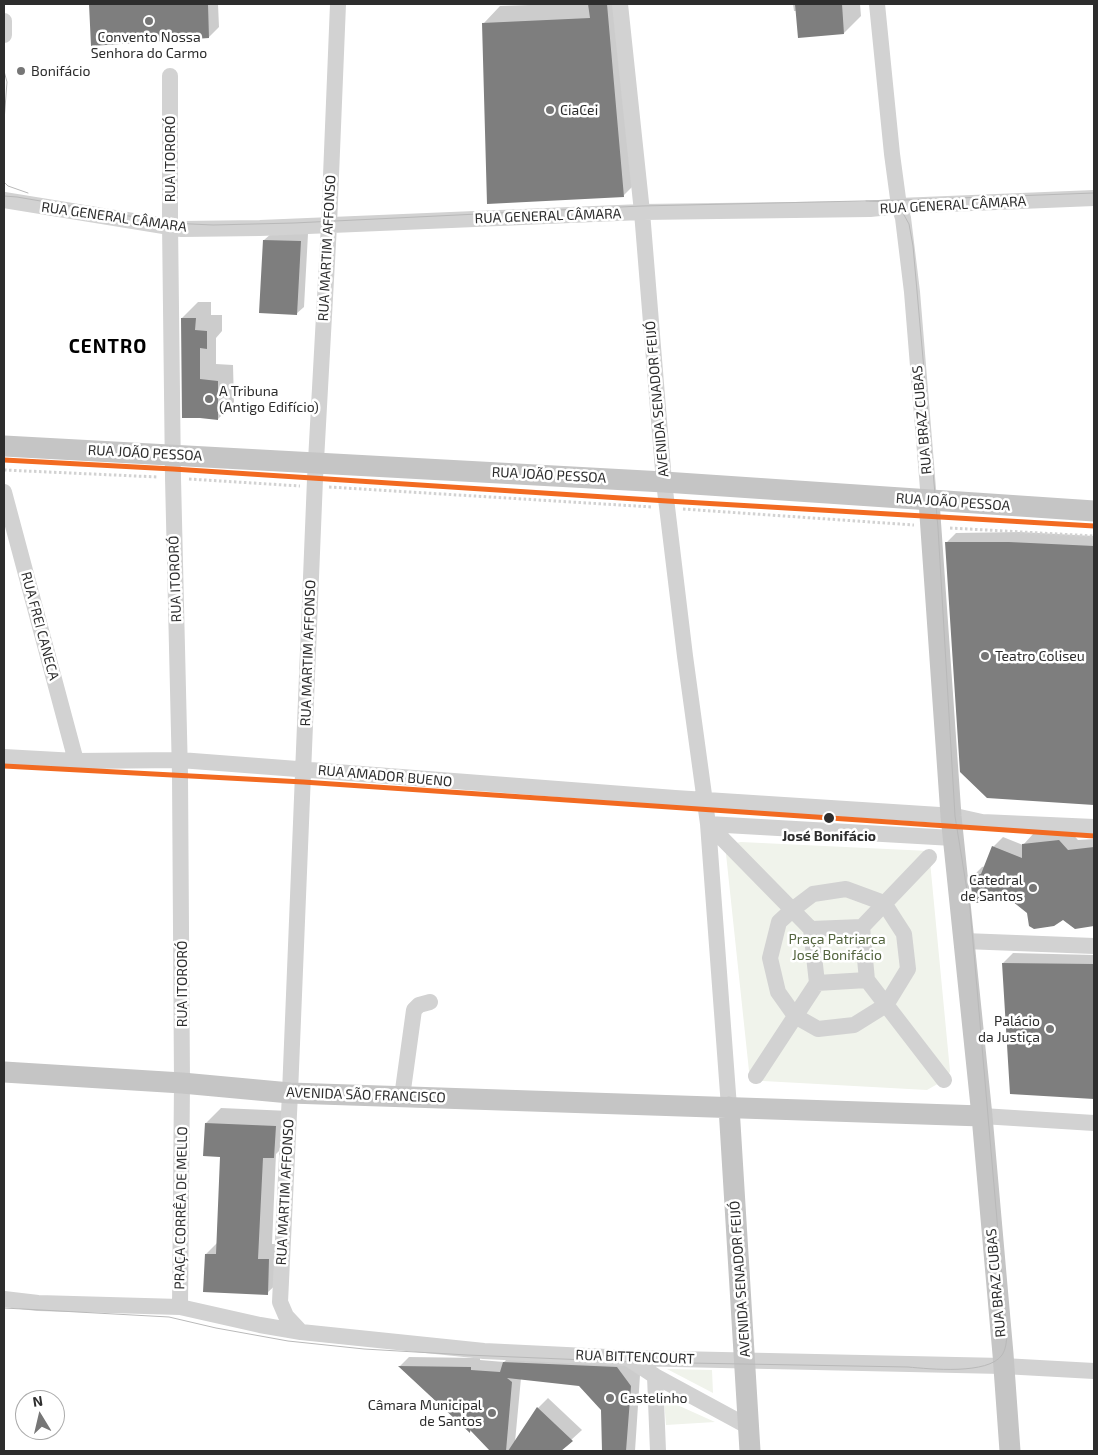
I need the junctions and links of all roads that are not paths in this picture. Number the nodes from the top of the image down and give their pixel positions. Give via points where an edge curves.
1 (338, 4) edge
2 (620, 4) edge
3 (878, 4) edge
4 (4, 21) edge
5 (4, 34) edge
6 (170, 76) dead end
7 (1094, 198) edge
8 (4, 200) edge
9 (898, 206) junction
10 (642, 212) junction
11 (329, 225) junction
12 (170, 228) junction
13 (4, 446) edge
14 (173, 455) junction
15 (316, 463) junction
16 (664, 482) junction
17 (4, 492) edge
18 (929, 501) junction
19 (1094, 511) edge
20 (4, 757) edge
21 (180, 760) junction
22 (76, 761) junction
23 (304, 769) junction
24 (706, 800) junction
25 (951, 816) junction
26 (708, 824) junction
27 (1094, 827) edge
28 (953, 838) junction
29 (929, 857) dead end
30 (884, 903) junction
31 (792, 910) junction
32 (862, 927) junction
33 (811, 929) junction
34 (964, 941) junction
35 (1094, 946) edge
36 (867, 980) junction
37 (817, 982) junction
38 (430, 1002) dead end
39 (886, 1005) junction
40 (795, 1016) junction
41 (4, 1072) edge
42 (756, 1076) dead end
43 (944, 1080) dead end
44 (182, 1082) junction
45 (290, 1093) junction
46 (402, 1097) junction
47 (729, 1107) junction
48 (982, 1116) junction
49 (1094, 1123) edge
50 (4, 1299) edge
51 (280, 1302) junction
52 (180, 1307) junction
53 (260, 1325) junction
54 (300, 1332) junction
55 (628, 1358) junction
56 (745, 1360) junction
57 (1003, 1366) junction
58 (1094, 1371) edge
59 (655, 1376) junction
60 (749, 1428) junction
61 (658, 1451) edge
62 (750, 1451) edge
63 (1010, 1451) edge

1 - 11 street, RUA MARTIM AFFONSO
2 - 10 street, AVENIDA SENADOR FEIJÓ
3 - 9 street, RUA BRAZ CUBAS
4 - 5 street
6 - 12 street, RUA ITORORÓ
7 - 9 street, RUA GENERAL CÂMARA
8 - 12 street, RUA GENERAL CÂMARA
9 - 10 street, RUA GENERAL CÂMARA
9 - 18 street, RUA BRAZ CUBAS via 903,218 912,292
10 - 11 street, RUA GENERAL CÂMARA
10 - 16 street, AVENIDA SENADOR FEIJÓ
11 - 12 street, RUA GENERAL CÂMARA
11 - 15 street, RUA MARTIM AFFONSO
12 - 14 street, RUA ITORORÓ
13 - 14 main road, RUA JOÃO PESSOA
14 - 15 main road, RUA JOÃO PESSOA
14 - 21 street, RUA ITORORÓ
15 - 16 main road, RUA JOÃO PESSOA
15 - 23 street, RUA MARTIM AFFONSO
16 - 18 main road, RUA JOÃO PESSOA
16 - 24 street, AVENIDA SENADOR FEIJÓ
17 - 22 street, RUA FREI CANECA
18 - 19 main road, RUA JOÃO PESSOA
18 - 25 main road, RUA BRAZ CUBAS
20 - 22 street, RUA AMADOR BUENO
21 - 22 street, RUA AMADOR BUENO
21 - 23 street, RUA AMADOR BUENO
21 - 44 street, RUA ITORORÓ
23 - 24 street, RUA AMADOR BUENO
23 - 45 street, RUA MARTIM AFFONSO
24 - 25 street, RUA AMADOR BUENO
24 - 26 street, AVENIDA SENADOR FEIJÓ
25 - 27 street, RUA AMADOR BUENO via 982,822
25 - 28 main road, RUA BRAZ CUBAS
26 - 28 street
26 - 31 street
26 - 47 street
28 - 34 main road
29 - 30 street
30 - 31 street via 846,889 813,894
30 - 32 street
30 - 39 street via 904,934 908,969
31 - 33 street
31 - 40 street via 779,922 770,958 778,992
32 - 33 street
32 - 36 street
33 - 37 street
34 - 35 street
34 - 48 main road
36 - 37 street
36 - 39 street
37 - 40 street
38 - 46 street via 414,1010
39 - 40 street via 854,1025 818,1029
39 - 43 street
40 - 42 street
41 - 44 main road, AVENIDA SÃO FRANCISCO
44 - 45 main road, AVENIDA SÃO FRANCISCO
44 - 52 street, PRAÇA CORRÊA DE MELLO
45 - 46 main road, AVENIDA SÃO FRANCISCO
45 - 51 street, RUA MARTIM AFFONSO
46 - 47 main road, AVENIDA SÃO FRANCISCO
47 - 48 main road
47 - 56 main road, AVENIDA SENADOR FEIJÓ
48 - 49 street
48 - 57 main road, RUA BRAZ CUBAS
50 - 52 street, PRAÇA CORRÊA DE MELLO
51 - 53 street
51 - 54 street via 286,1316
52 - 53 street, RUA BITTENCOURT
53 - 54 street, RUA BITTENCOURT
54 - 55 street, RUA BITTENCOURT via 484,1351
55 - 56 street, RUA BITTENCOURT
55 - 59 street
56 - 57 street, RUA BITTENCOURT
56 - 60 main road, AVENIDA SENADOR FEIJÓ
57 - 58 street, RUA BITTENCOURT
57 - 63 main road, RUA BRAZ CUBAS
59 - 60 street
59 - 61 street
60 - 62 main road, AVENIDA SENADOR FEIJÓ

